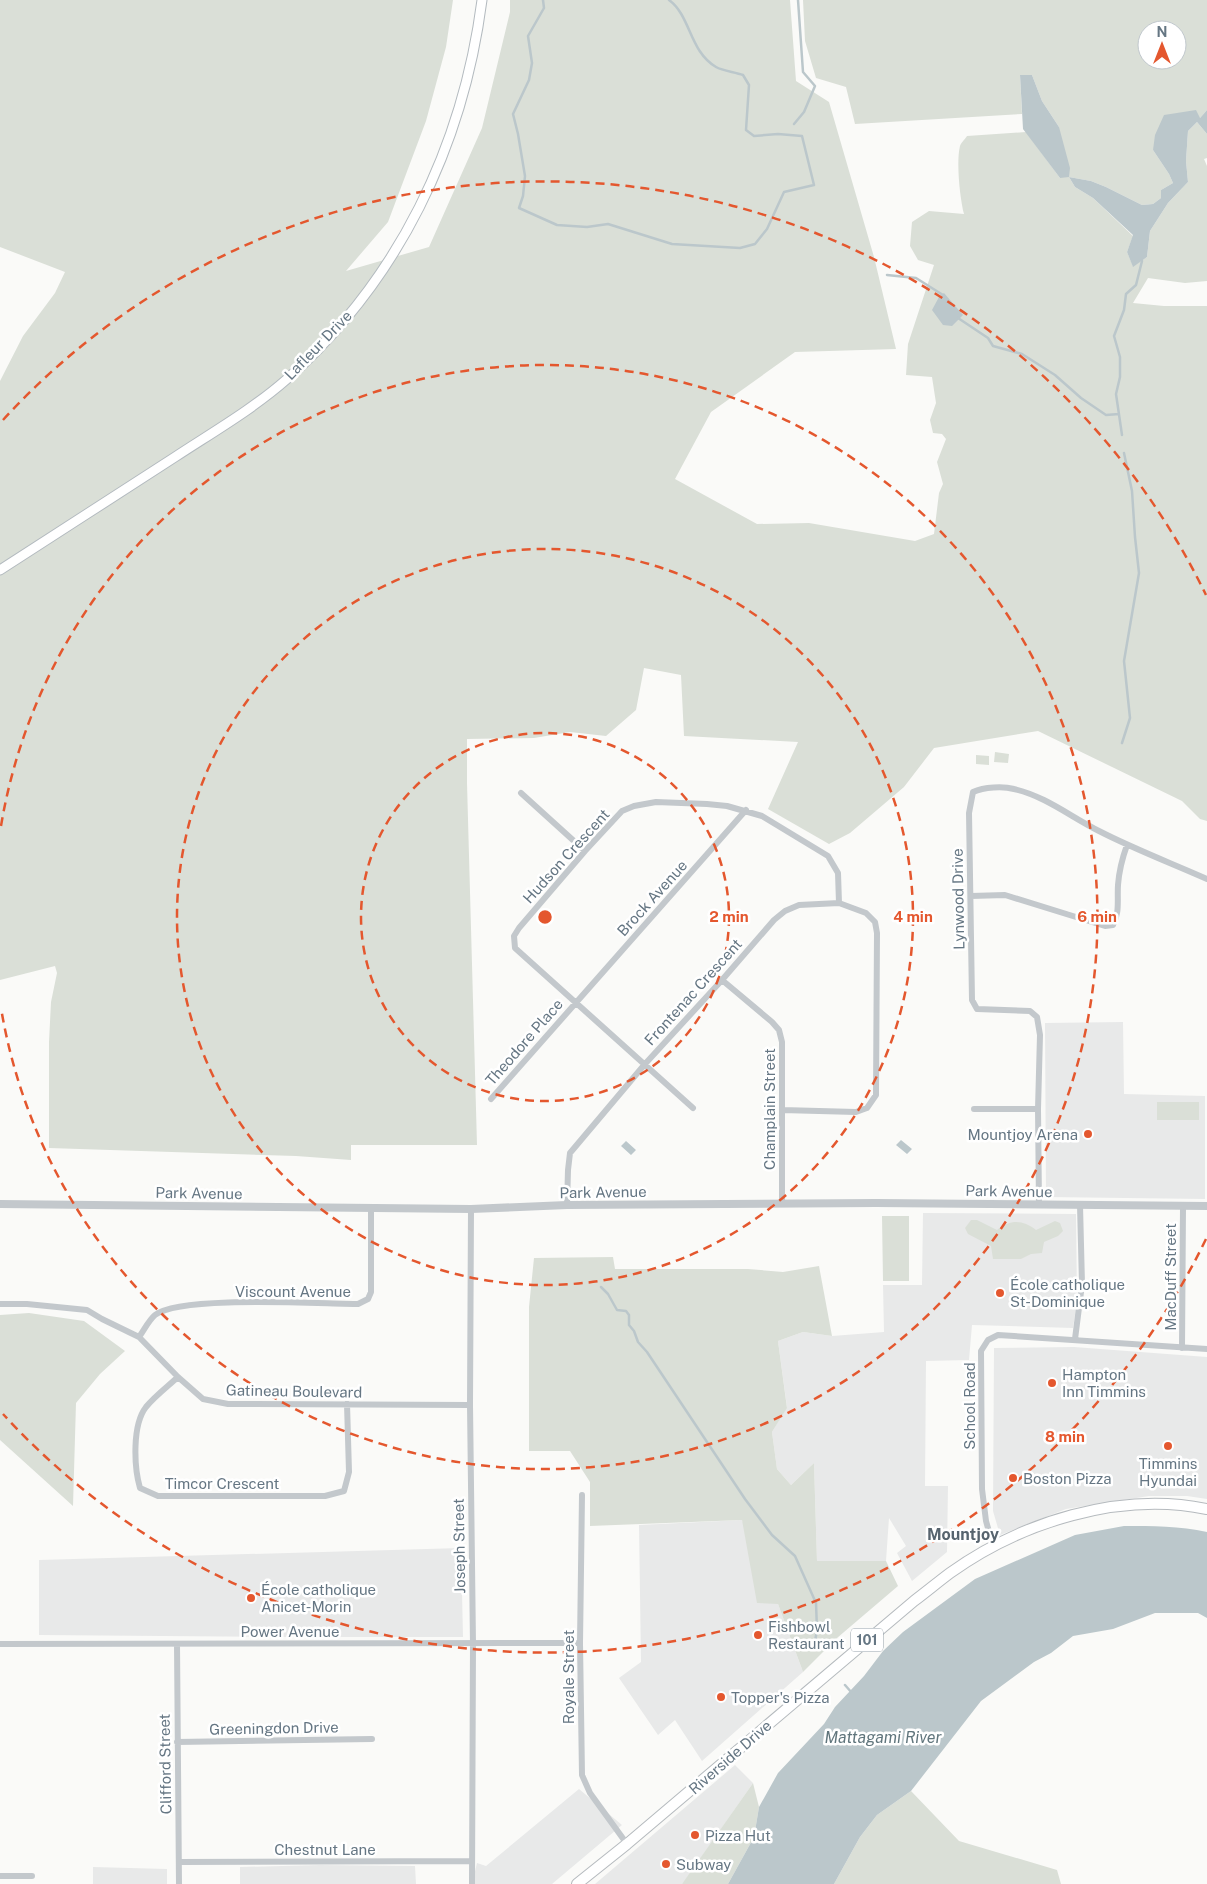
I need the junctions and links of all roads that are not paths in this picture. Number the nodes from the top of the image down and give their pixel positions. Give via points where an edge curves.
1 (482, 0) edge
2 (0, 570) edge
3 (521, 793) dead end
4 (746, 810) junction
5 (1127, 845) junction
6 (585, 851) junction
7 (1207, 879) edge
8 (970, 896) junction
9 (839, 903) junction
10 (722, 980) junction
11 (576, 1002) junction
12 (645, 1064) junction
13 (491, 1100) dead end
14 (693, 1108) dead end
15 (974, 1109) dead end
16 (1038, 1109) junction
17 (782, 1110) junction
18 (0, 1204) edge
19 (782, 1204) junction
20 (567, 1205) junction
21 (1039, 1205) junction
22 (1080, 1205) junction
23 (1183, 1206) junction
24 (1207, 1206) edge
25 (371, 1208) junction
26 (471, 1209) junction
27 (0, 1304) edge
28 (139, 1337) junction
29 (1075, 1339) junction
30 (1182, 1348) junction
31 (1207, 1349) edge
32 (178, 1377) junction
33 (346, 1404) junction
34 (470, 1405) junction
35 (582, 1495) dead end
36 (1207, 1509) edge
37 (994, 1546) junction
38 (580, 1643) junction
39 (0, 1644) edge
40 (177, 1644) junction
41 (473, 1644) junction
42 (372, 1739) dead end
43 (177, 1742) junction
44 (627, 1844) junction
45 (472, 1861) junction
46 (179, 1862) junction
47 (0, 1876) edge
48 (32, 1876) dead end
49 (179, 1884) edge
50 (472, 1884) edge
51 (577, 1884) edge

1 - 2 main road, Lafleur Drive via 470,70 443,158 394,254 361,300 287,379 244,413
3 - 6 street
4 - 6 street, Hudson Crescent via 707,804 656,802 634,806 622,811
4 - 9 street, Hudson Crescent via 762,816 828,856 838,873
4 - 11 street, Brock Avenue
5 - 7 street, Lynwood Drive
5 - 8 street via 1120,866 1118,915 1113,925 1105,926 1005,895
5 - 8 street, Lynwood Drive via 1036,796 1012,788 980,789 973,792 969,813
6 - 11 street, Hudson Crescent via 514,936 515,948
8 - 16 street, Lynwood Drive via 972,1000 977,1009 1030,1011 1037,1017 1040,1035
9 - 10 street, Frontenac Crescent via 799,905 785,911
9 - 17 street, Frontenac Crescent via 866,913 875,922 876,1096 868,1108 856,1112
10 - 12 street, Frontenac Crescent
10 - 17 street, Champlain Street via 779,1030 782,1042
11 - 12 street, Hudson Crescent
11 - 13 street, Theodore Place
12 - 14 street, Hudson Crescent
12 - 20 street, Frontenac Crescent via 570,1153
15 - 16 street
16 - 21 street, Lynwood Drive
17 - 19 street, Champlain Street
18 - 25 street, Park Avenue
19 - 20 street, Park Avenue
19 - 21 street, Park Avenue
20 - 26 street, Park Avenue
21 - 22 street, Park Avenue
22 - 23 street, Park Avenue
22 - 29 street via 1082,1284
23 - 24 street, Park Avenue
23 - 30 street, MacDuff Street
25 - 26 street, Park Avenue
25 - 28 street, Viscount Avenue via 368,1299 358,1304 207,1303 176,1307 155,1315
26 - 34 street, Joseph Street
27 - 28 street, Gatineau Boulevard via 87,1310
28 - 32 street, Gatineau Boulevard
29 - 30 street, School Road
29 - 37 street, School Road via 998,1335 988,1340 982,1351 982,1489 986,1521
30 - 31 street, School Road
32 - 33 street, Gatineau Boulevard via 203,1399 228,1404
32 - 33 street, Timcor Crescent via 146,1408 138,1424 136,1474 140,1488 158,1496 324,1496 344,1491 349,1472
33 - 34 street, Gatineau Boulevard
34 - 41 street, Joseph Street
35 - 38 street, Royale Street
36 - 37 main road, Riverside Drive / 101 via 1147,1503 1081,1512 1056,1519
37 - 44 main road, Riverside Drive / 101 via 951,1572 914,1601
38 - 41 street, Power Avenue
38 - 44 street, Royale Street via 582,1775 590,1793
39 - 40 street, Power Avenue
40 - 41 street, Power Avenue
40 - 43 street, Clifford Street
41 - 45 street, Joseph Street
42 - 43 street, Greeningdon Drive
43 - 46 street, Clifford Street
44 - 51 main road, Riverside Drive / 101
45 - 46 street, Chestnut Lane
45 - 50 street, Joseph Street
46 - 49 street, Clifford Street
47 - 48 street

